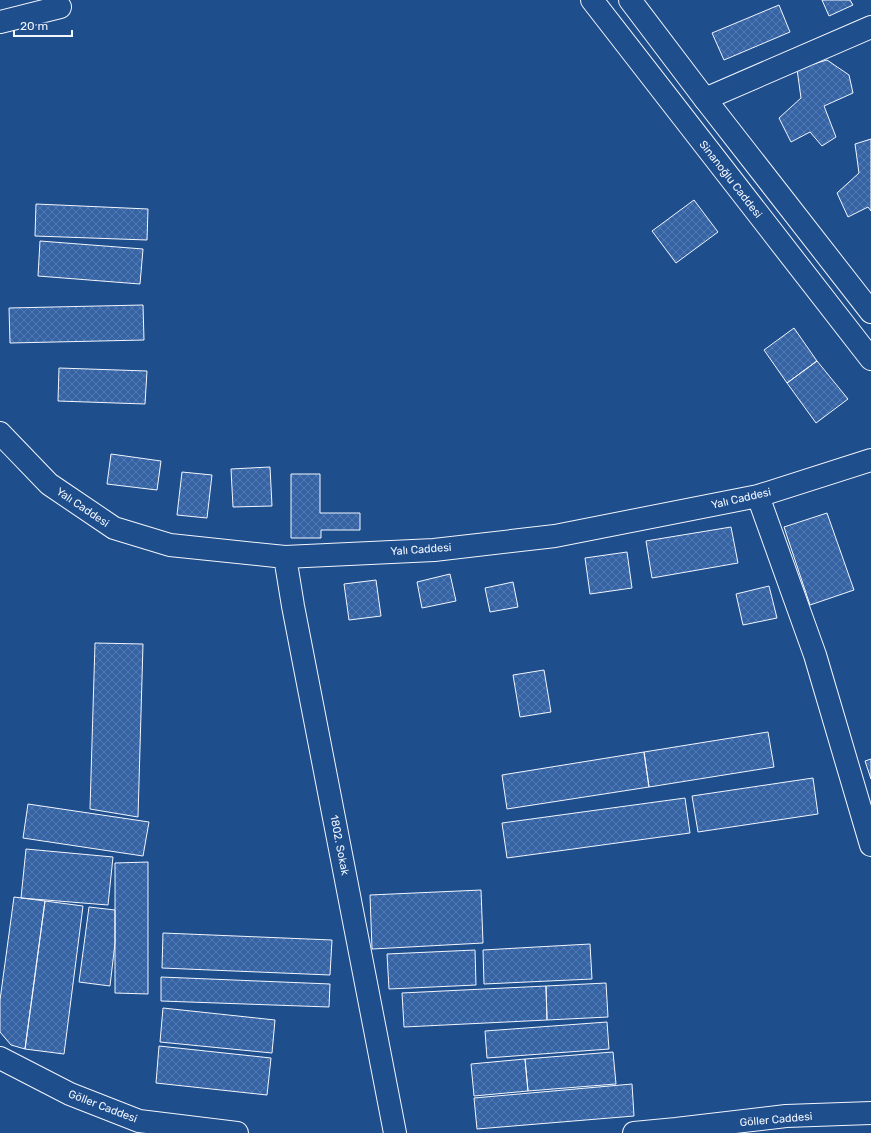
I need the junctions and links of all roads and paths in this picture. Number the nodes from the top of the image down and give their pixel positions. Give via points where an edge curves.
1 (592, 0) edge
2 (630, 0) edge
3 (60, 6) dead end
4 (0, 22) edge
5 (871, 27) edge
6 (705, 99) junction
7 (871, 312) edge
8 (871, 359) edge
9 (0, 432) edge
10 (871, 460) edge
11 (758, 496) junction
12 (285, 557) junction
13 (871, 845) edge
14 (0, 1058) edge
15 (871, 1113) edge
16 (676, 1131) edge
17 (237, 1133) edge
18 (395, 1133) edge
19 (634, 1133) edge

1 - 8 street, Si̇nanoğlu Caddesi
2 - 6 street
3 - 4 street
5 - 6 street
6 - 7 street
9 - 12 street, Yalı Caddesi via 49,484 114,528 170,545
10 - 11 street, Yalı Caddesi
11 - 12 street, Yalı Caddesi via 555,536 434,550
11 - 13 street via 815,655
12 - 18 street, 1802. Sokak
14 - 17 street, Göller Caddesi via 70,1094 139,1121
15 - 16 street, Göller Caddesi via 786,1116
16 - 19 street, Göller Caddesi

